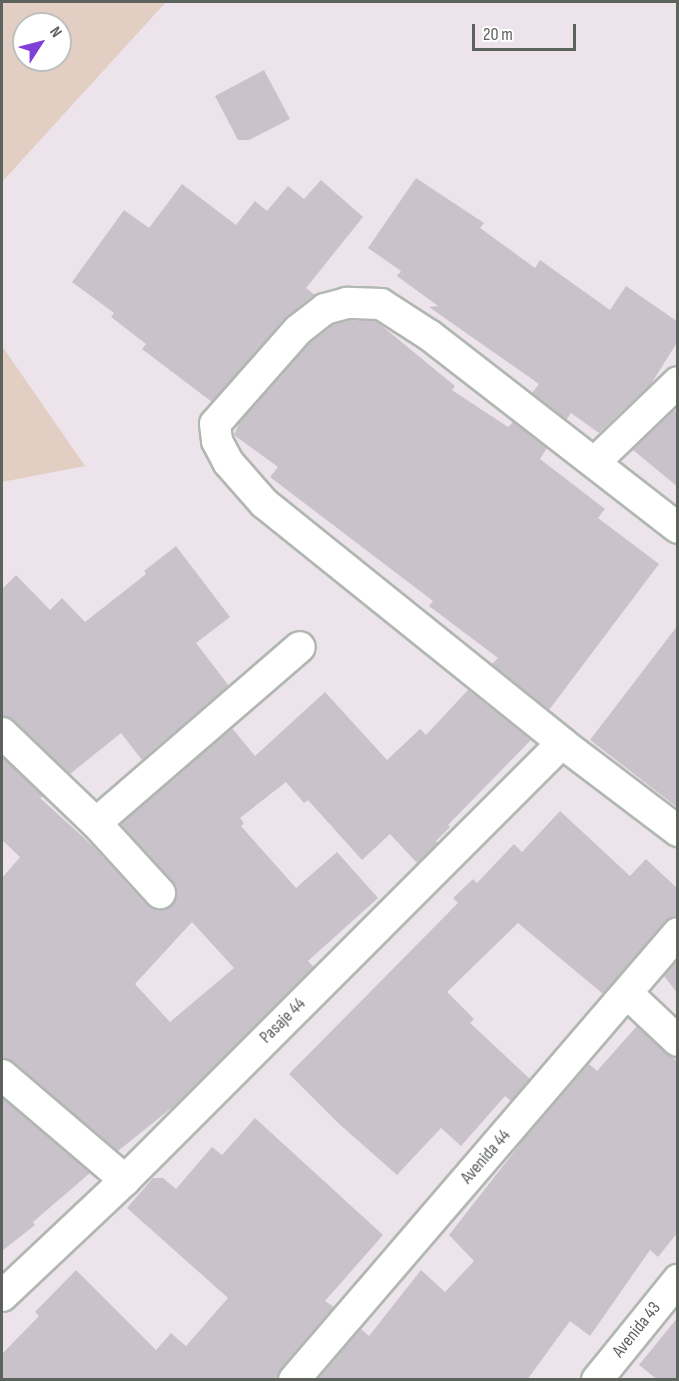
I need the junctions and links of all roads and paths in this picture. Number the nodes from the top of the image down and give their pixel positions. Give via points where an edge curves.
1 (678, 382) edge
2 (595, 462) junction
3 (678, 528) edge
4 (300, 647) dead end
5 (2, 733) edge
6 (561, 743) junction
7 (96, 823) junction
8 (678, 831) edge
9 (160, 893) dead end
10 (678, 933) edge
11 (627, 993) junction
12 (678, 1041) edge
13 (2, 1074) edge
14 (125, 1180) junction
15 (678, 1280) edge
16 (2, 1296) edge
17 (294, 1380) edge
18 (597, 1380) edge

1 - 2 street
2 - 3 street
2 - 6 street via 429,335 381,304 347,303 325,309 298,330 215,424 217,441 228,462 264,503
4 - 7 street
5 - 7 street
6 - 8 street
6 - 14 street, Pasaje 44
7 - 9 street
10 - 11 street, Avenida 44
11 - 12 street
11 - 17 street, Avenida 44
13 - 14 street
14 - 16 street, Pasaje 44
15 - 18 street, Avenida 43

